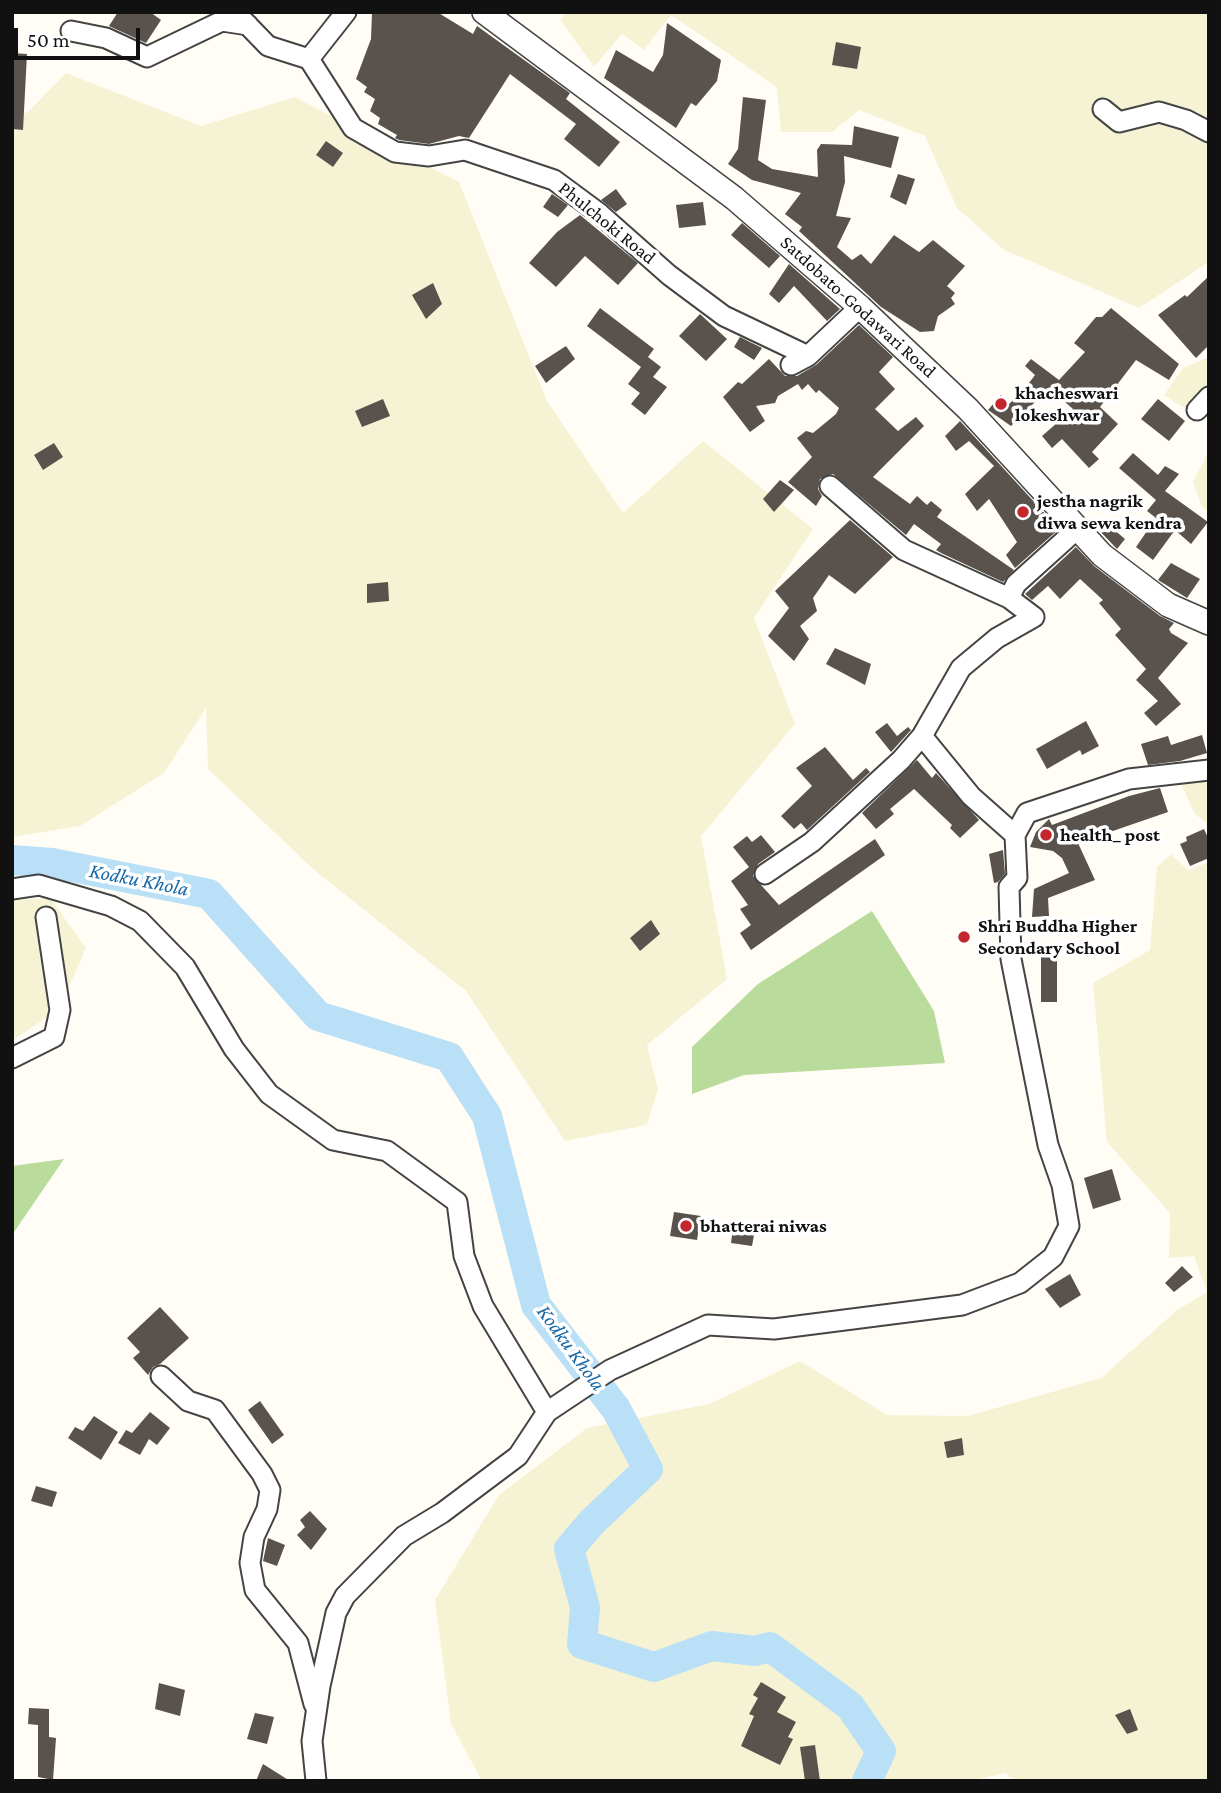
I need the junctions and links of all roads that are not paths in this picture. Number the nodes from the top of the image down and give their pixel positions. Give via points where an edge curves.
1 (346, 12) edge
2 (484, 12) edge
3 (242, 19) edge
4 (71, 31) dead end
5 (309, 58) junction
6 (1103, 109) dead end
7 (1209, 132) edge
8 (860, 307) junction
9 (830, 486) dead end
10 (1076, 530) junction
11 (1009, 598) junction
12 (1209, 623) edge
13 (922, 736) junction
14 (1209, 770) edge
15 (1016, 835) junction
16 (765, 874) dead end
17 (12, 889) edge
18 (46, 917) dead end
19 (12, 1058) edge
20 (161, 1376) dead end
21 (547, 1412) junction
22 (317, 1715) junction
23 (316, 1781) edge

1 - 5 street
2 - 8 street, Satdobato-Godawari Road via 734,198
3 - 4 street via 222,21 147,57 106,38
3 - 5 street via 268,46
5 - 8 street, Phulchoki Road via 353,128 395,152 429,156 465,150 554,180 724,316 799,360
6 - 7 street via 1119,122 1159,113
8 - 10 street, Satdobato-Godawari Road via 1003,444
9 - 11 street via 904,550
10 - 11 street via 1016,584
10 - 12 street, Satdobato-Godawari Road via 1141,587
11 - 13 street via 1034,617 997,638 961,668
13 - 15 street via 971,796
13 - 16 street via 812,842
14 - 15 street via 1129,779 1027,813
15 - 21 street via 1017,878 1009,887 1011,959 1069,1226 1053,1257 1020,1283 962,1305 774,1329 708,1325 610,1370
17 - 21 street via 39,885 111,906 140,921 184,967 234,1049 269,1094 333,1140 387,1151 457,1202 464,1256 483,1306
18 - 19 street via 60,1010 54,1037
20 - 22 street via 188,1401 215,1410 270,1490 250,1563 255,1590 298,1643
21 - 22 street via 517,1456 404,1536 345,1596 336,1613
22 - 23 street via 312,1741

